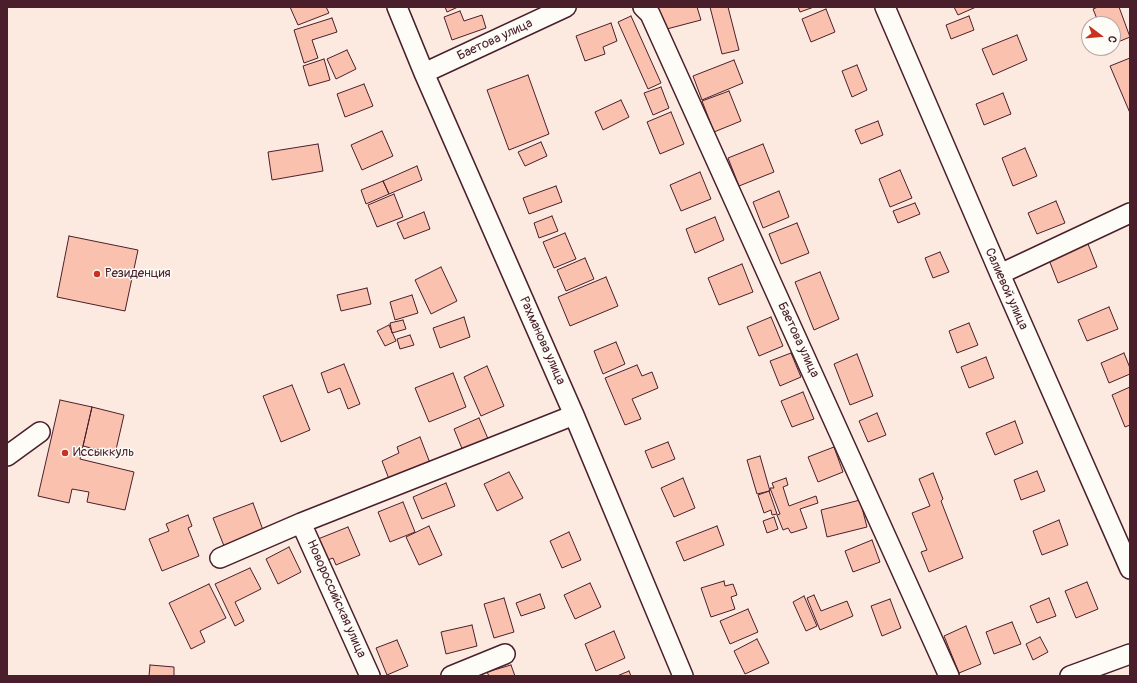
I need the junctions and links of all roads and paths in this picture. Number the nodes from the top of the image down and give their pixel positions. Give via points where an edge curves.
1 (397, 7) edge
2 (566, 7) edge
3 (643, 7) edge
4 (885, 7) edge
5 (424, 74) junction
6 (1130, 213) edge
7 (1000, 274) junction
8 (574, 414) junction
9 (40, 432) dead end
10 (7, 456) edge
11 (301, 523) junction
12 (220, 558) dead end
13 (1130, 569) edge
14 (505, 654) dead end
15 (1130, 654) edge
16 (370, 676) edge
17 (452, 676) edge
18 (683, 676) edge
19 (949, 676) edge
20 (1070, 676) edge

1 - 5 street, Рахманова улица
2 - 5 street, Баетова улица
3 - 19 street, Баетова улица via 650,14
4 - 7 street, Салиевой улица
5 - 8 street, Рахманова улица
6 - 7 street
7 - 13 street, Салиевой улица
8 - 11 street
8 - 18 street, Рахманова улица
9 - 10 street
11 - 12 street
11 - 16 street, Новороссийская улица
14 - 17 street
15 - 20 street

